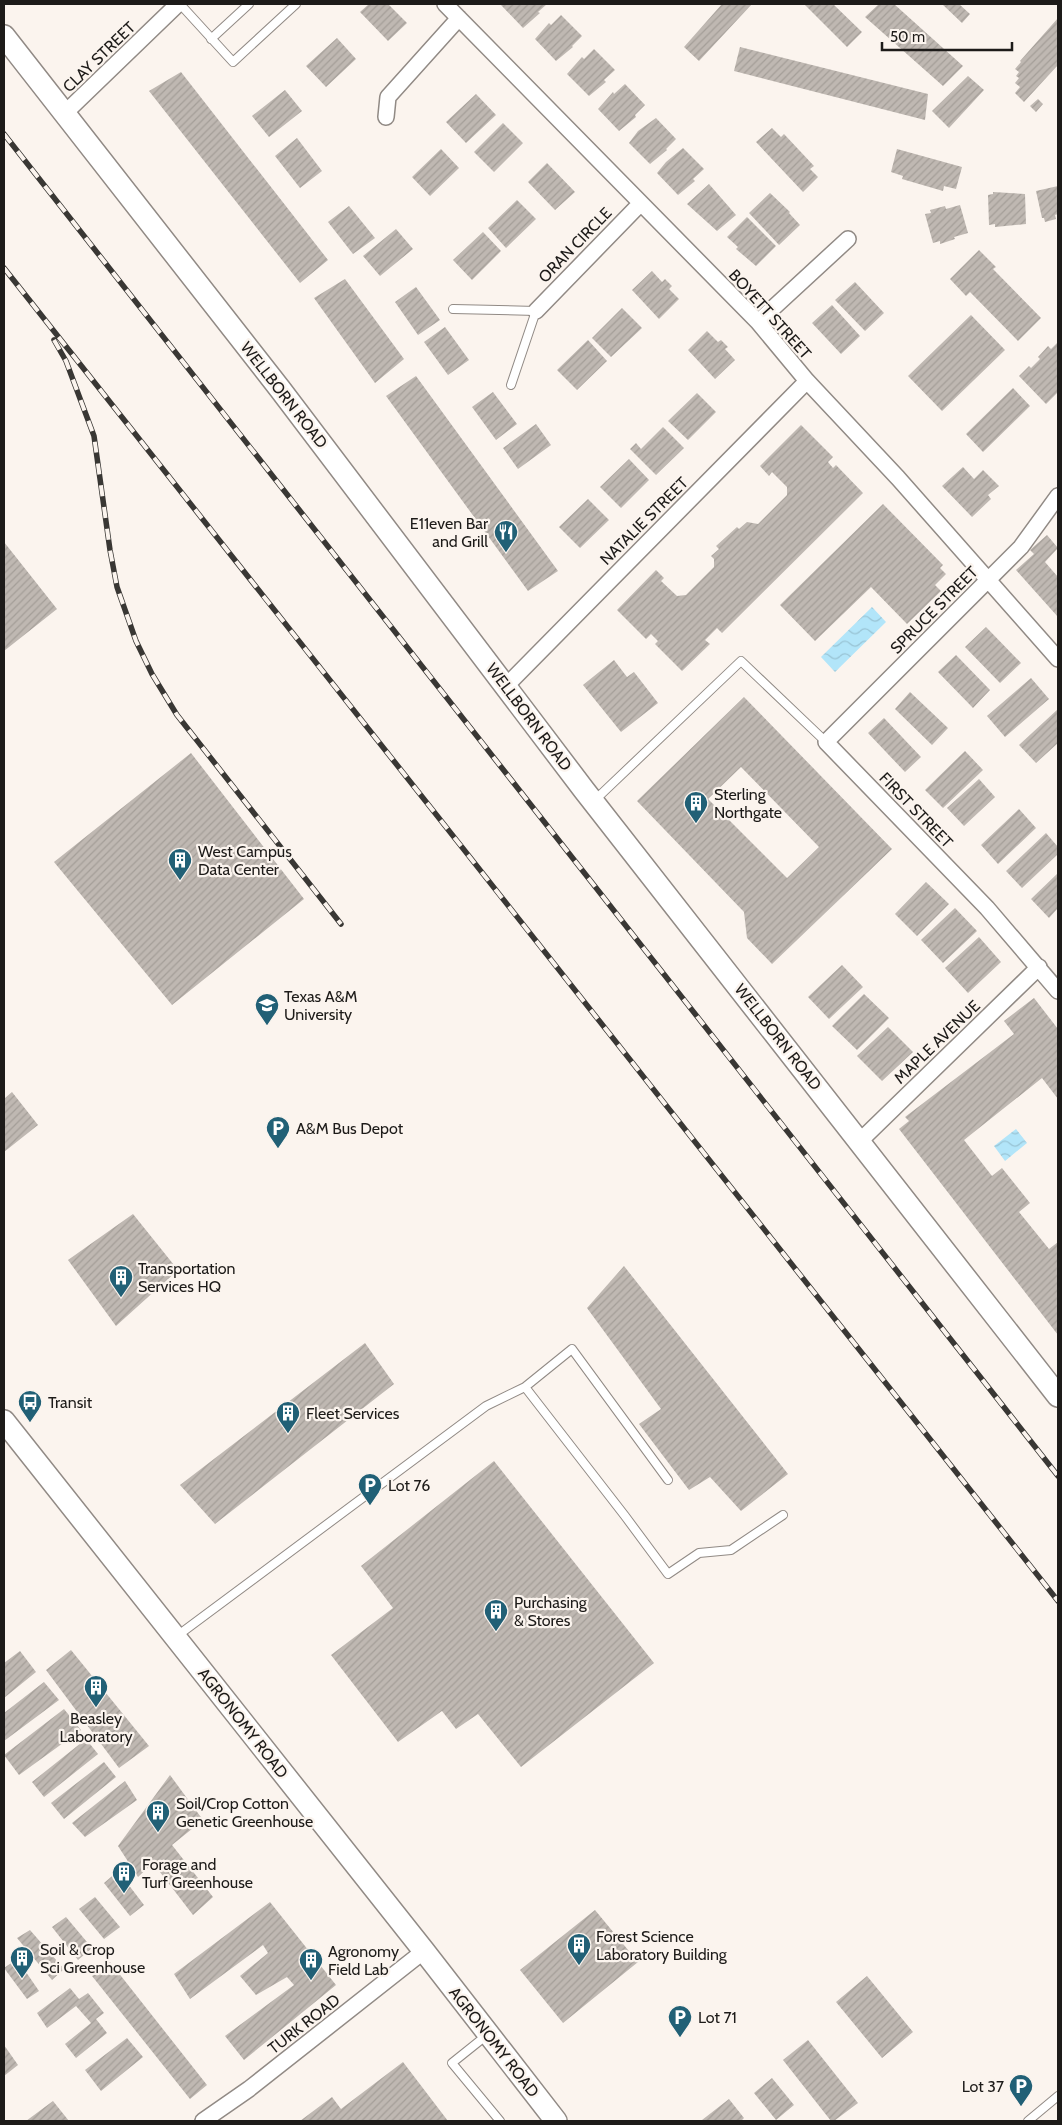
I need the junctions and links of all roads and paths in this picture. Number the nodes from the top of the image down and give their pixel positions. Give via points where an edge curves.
1 (179, 4) edge
2 (249, 4) edge
3 (296, 4) edge
4 (445, 4) edge
5 (459, 18) junction
6 (4, 36) edge
7 (212, 39) junction
8 (65, 113) junction
9 (386, 117) dead end
10 (640, 204) junction
11 (848, 240) dead end
12 (453, 309) dead end
13 (536, 310) junction
14 (758, 322) junction
15 (807, 381) junction
16 (511, 385) dead end
17 (1058, 496) edge
18 (988, 581) junction
19 (1058, 659) edge
20 (506, 686) junction
21 (826, 742) junction
22 (593, 802) junction
23 (1039, 967) junction
24 (1058, 990) edge
25 (860, 1141) junction
26 (525, 1387) junction
27 (1057, 1392) edge
28 (4, 1421) edge
29 (668, 1480) dead end
30 (782, 1514) dead end
31 (176, 1638) junction
32 (424, 1951) junction
33 (488, 2034) junction
34 (1058, 2096) edge
35 (203, 2121) edge
36 (500, 2121) edge
37 (556, 2121) edge
38 (1028, 2121) edge

1 - 7 lane
1 - 8 street, CLAY STREET
2 - 7 lane
3 - 7 lane via 233,62
4 - 5 street, BOYETT STREET
5 - 9 street via 388,97
5 - 10 street, BOYETT STREET
6 - 8 main road, WELLBORN ROAD
8 - 20 main road, WELLBORN ROAD
10 - 13 street, ORAN CIRCLE
10 - 14 street, BOYETT STREET
11 - 14 street
12 - 13 lane
13 - 16 lane
14 - 15 street, BOYETT STREET
15 - 18 street, BOYETT STREET
15 - 20 street, NATALIE STREET
17 - 18 street, SPRUCE STREET via 1021,547
18 - 19 street, BOYETT STREET
18 - 21 street, SPRUCE STREET
20 - 22 main road, WELLBORN ROAD
21 - 22 lane, FIRST STREET via 741,661
21 - 23 street, FIRST STREET via 988,908
22 - 25 main road, WELLBORN ROAD
23 - 24 street, FIRST STREET
23 - 25 street, MAPLE AVENUE
25 - 27 main road, WELLBORN ROAD
26 - 29 lane via 572,1349
26 - 30 lane via 668,1574 699,1553 731,1550
26 - 31 lane via 486,1406
28 - 31 main road, AGRONOMY ROAD
31 - 32 main road, AGRONOMY ROAD
32 - 33 main road, AGRONOMY ROAD
32 - 35 street, TURK ROAD via 249,2089
33 - 36 lane via 452,2063
33 - 37 main road, AGRONOMY ROAD
34 - 38 lane

